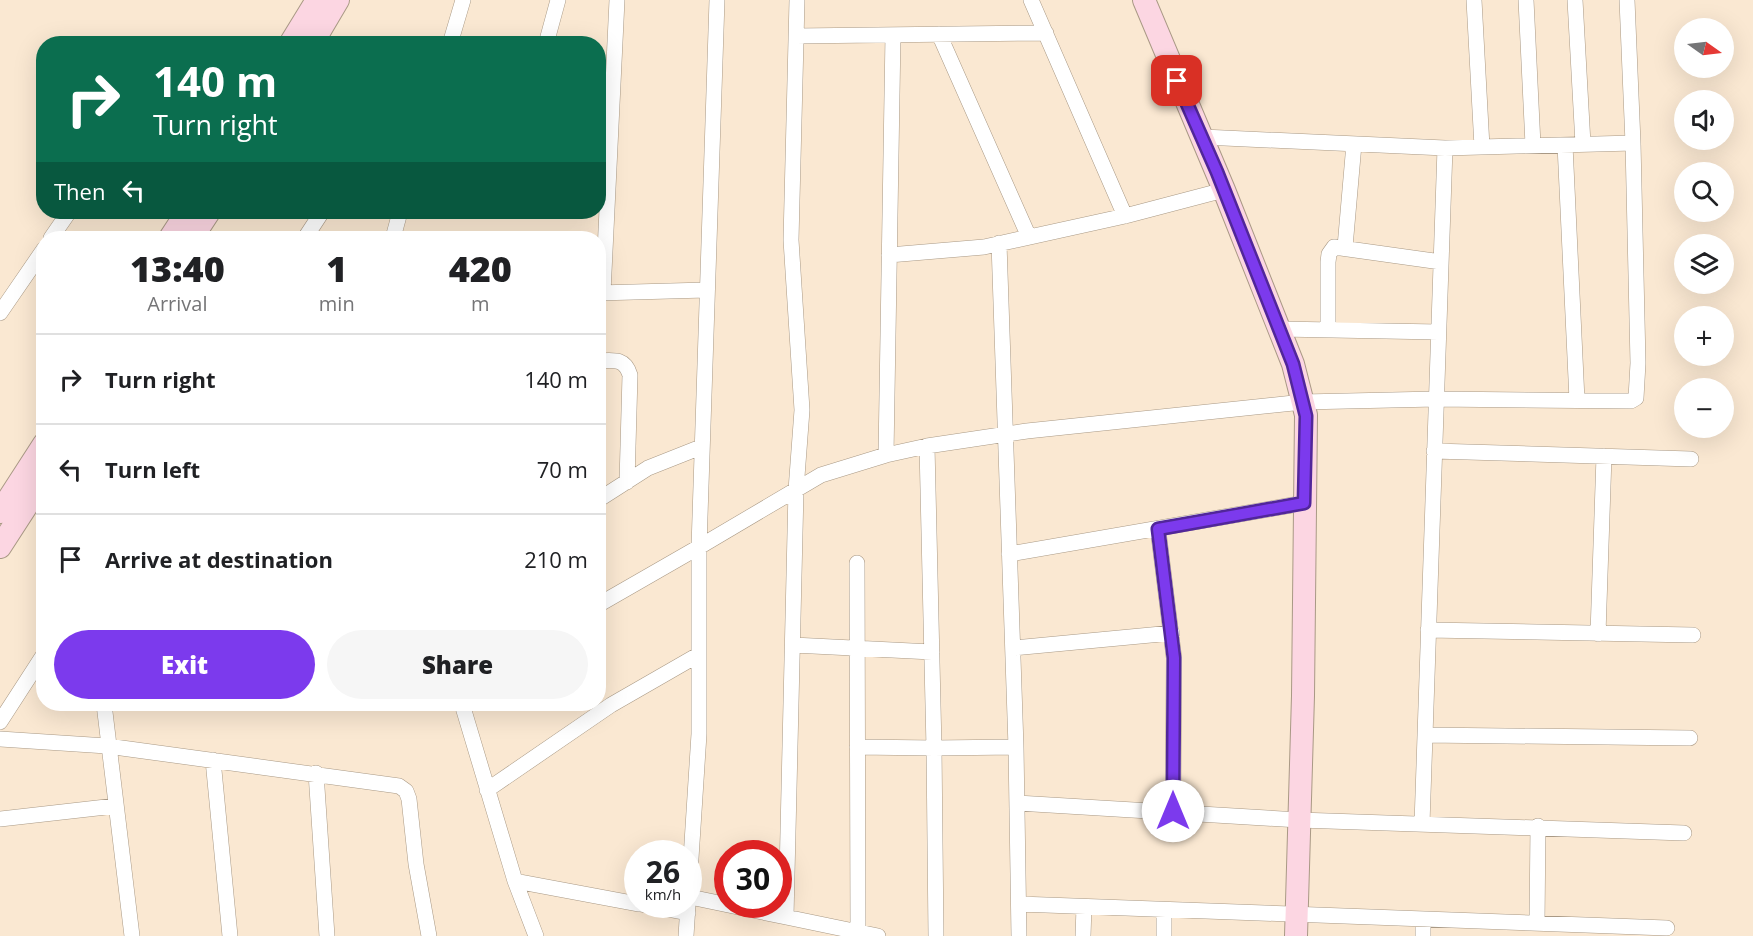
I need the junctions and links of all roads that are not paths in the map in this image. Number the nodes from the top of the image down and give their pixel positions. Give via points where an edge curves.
1 (317, 0) edge
2 (338, 0) edge
3 (463, 0) edge
4 (558, 0) edge
5 (617, 0) edge
6 (717, 0) edge
7 (797, 0) edge
8 (1032, 0) edge
9 (1144, 0) edge
10 (1474, 0) edge
11 (1526, 0) edge
12 (1575, 0) edge
13 (1627, 0) edge
14 (1046, 33) junction
15 (939, 34) junction
16 (893, 35) junction
17 (295, 36) edge
18 (317, 36) edge
19 (452, 36) edge
20 (548, 36) edge
21 (796, 36) junction
22 (1203, 137) junction
23 (1633, 143) junction
24 (1354, 144) junction
25 (1583, 144) junction
26 (1533, 145) junction
27 (1565, 145) junction
28 (1482, 147) junction
29 (1445, 148) junction
30 (1224, 190) junction
31 (606, 201) edge
32 (1125, 216) junction
33 (1029, 237) junction
34 (999, 243) junction
35 (1345, 247) junction
36 (889, 255) junction
37 (36, 261) edge
38 (1441, 262) junction
39 (706, 290) junction
40 (606, 293) edge
41 (0, 313) edge
42 (1280, 329) junction
43 (1328, 330) junction
44 (1438, 332) junction
45 (606, 361) edge
46 (1436, 399) junction
47 (1577, 400) junction
48 (1303, 402) junction
49 (1004, 436) junction
50 (927, 446) junction
51 (701, 447) junction
52 (1434, 451) junction
53 (886, 455) junction
54 (36, 456) edge
55 (1604, 456) junction
56 (1690, 459) dead end
57 (627, 482) junction
58 (796, 490) junction
59 (36, 491) edge
60 (606, 495) edge
61 (1304, 503) junction
62 (0, 512) edge
63 (1158, 529) junction
64 (0, 547) edge
65 (699, 547) junction
66 (1009, 554) junction
67 (857, 563) dead end
68 (606, 600) edge
69 (1428, 630) junction
70 (1172, 633) junction
71 (1598, 633) junction
72 (1693, 635) dead end
73 (792, 645) junction
74 (857, 648) junction
75 (1013, 648) junction
76 (932, 652) junction
77 (698, 655) junction
78 (36, 666) edge
79 (606, 708) edge
80 (104, 711) edge
81 (464, 711) edge
82 (602, 711) edge
83 (0, 722) edge
84 (1425, 735) junction
85 (1690, 738) dead end
86 (0, 739) edge
87 (107, 746) junction
88 (857, 747) junction
89 (1016, 747) junction
90 (934, 748) junction
91 (213, 760) junction
92 (316, 773) junction
93 (487, 790) junction
94 (1017, 803) junction
95 (115, 806) junction
96 (1173, 811) junction
97 (0, 819) edge
98 (1299, 820) junction
99 (1422, 824) junction
100 (1538, 826) junction
101 (1684, 832) dead end
102 (693, 840) edge
103 (788, 840) edge
104 (515, 881) junction
105 (624, 901) edge
106 (1019, 904) junction
107 (1084, 907) junction
108 (1164, 910) junction
109 (688, 918) edge
110 (791, 918) edge
111 (1423, 919) junction
112 (1537, 923) junction
113 (1296, 925) edge
114 (1667, 928) dead end
115 (1518, 929) edge
116 (1614, 931) edge
117 (858, 932) junction
118 (132, 936) edge
119 (230, 936) edge
120 (327, 936) edge
121 (429, 936) edge
122 (536, 936) edge
123 (686, 936) edge
124 (878, 936) edge
125 (936, 936) edge
126 (1019, 936) edge
127 (1083, 936) edge
128 (1164, 936) edge
129 (1423, 936) edge

1 - 17 main road
2 - 18 main road
3 - 19 street
4 - 20 street
5 - 31 street
6 - 39 street
7 - 21 street
8 - 14 street
9 - 22 main road
10 - 28 street
11 - 26 street
12 - 25 street
13 - 23 street
14 - 15 street
14 - 32 street
15 - 16 street
15 - 33 street
16 - 21 street
16 - 36 street
21 - 58 street via 791,240 802,410
22 - 24 street
22 - 30 main road
23 - 25 street
23 - 47 street via 1638,394 1631,401
24 - 29 street
24 - 35 street
25 - 27 street
26 - 27 street
26 - 28 street
27 - 47 street
28 - 29 street
29 - 38 street
30 - 32 street
30 - 42 main road
32 - 33 street
33 - 34 street
34 - 36 street via 956,251
34 - 49 street
35 - 38 street
35 - 43 street via 1334,247 1329,254
36 - 53 street
37 - 41 street
38 - 44 street
39 - 40 street
39 - 51 street
42 - 43 street
42 - 48 main road
43 - 44 street
44 - 46 street
45 - 57 street via 620,361 630,375
46 - 47 street
46 - 48 street
46 - 52 street
48 - 49 street
48 - 61 main road
49 - 50 street
49 - 66 street
50 - 53 street
50 - 76 street
51 - 57 street via 668,458
51 - 65 street
52 - 55 street
52 - 69 street
53 - 58 street via 821,475
54 - 62 main road
55 - 56 street
55 - 71 street
57 - 60 street
58 - 65 street
58 - 73 street
59 - 64 main road
61 - 63 street
61 - 98 main road
63 - 66 street
63 - 70 street
65 - 68 street
65 - 77 street
66 - 75 street
67 - 74 street
69 - 71 street
69 - 84 street
70 - 75 street
70 - 96 street
71 - 72 street
73 - 74 street
73 - 103 street
74 - 76 street
74 - 88 street
75 - 89 street
76 - 90 street
77 - 79 street
77 - 102 street via 699,734
78 - 83 street
80 - 87 street
81 - 93 street
82 - 93 street
84 - 85 street
84 - 99 street
86 - 87 street
87 - 91 street
87 - 95 street
88 - 90 street
88 - 117 street
89 - 90 street
89 - 94 street
90 - 125 street
91 - 92 street
91 - 119 street
92 - 120 street
92 - 121 street via 389,783 406,791
93 - 104 street
94 - 96 street
94 - 106 street
95 - 97 street
95 - 118 street
96 - 98 street
98 - 99 street
98 - 113 main road
99 - 100 street
100 - 101 street
100 - 112 street
104 - 105 street
104 - 122 street
106 - 107 street
106 - 126 street
107 - 108 street
107 - 127 street
108 - 113 street
108 - 128 street
109 - 123 street
110 - 117 street
111 - 113 street
111 - 115 street
111 - 129 street
112 - 115 street
112 - 116 street
114 - 116 street
117 - 124 street

